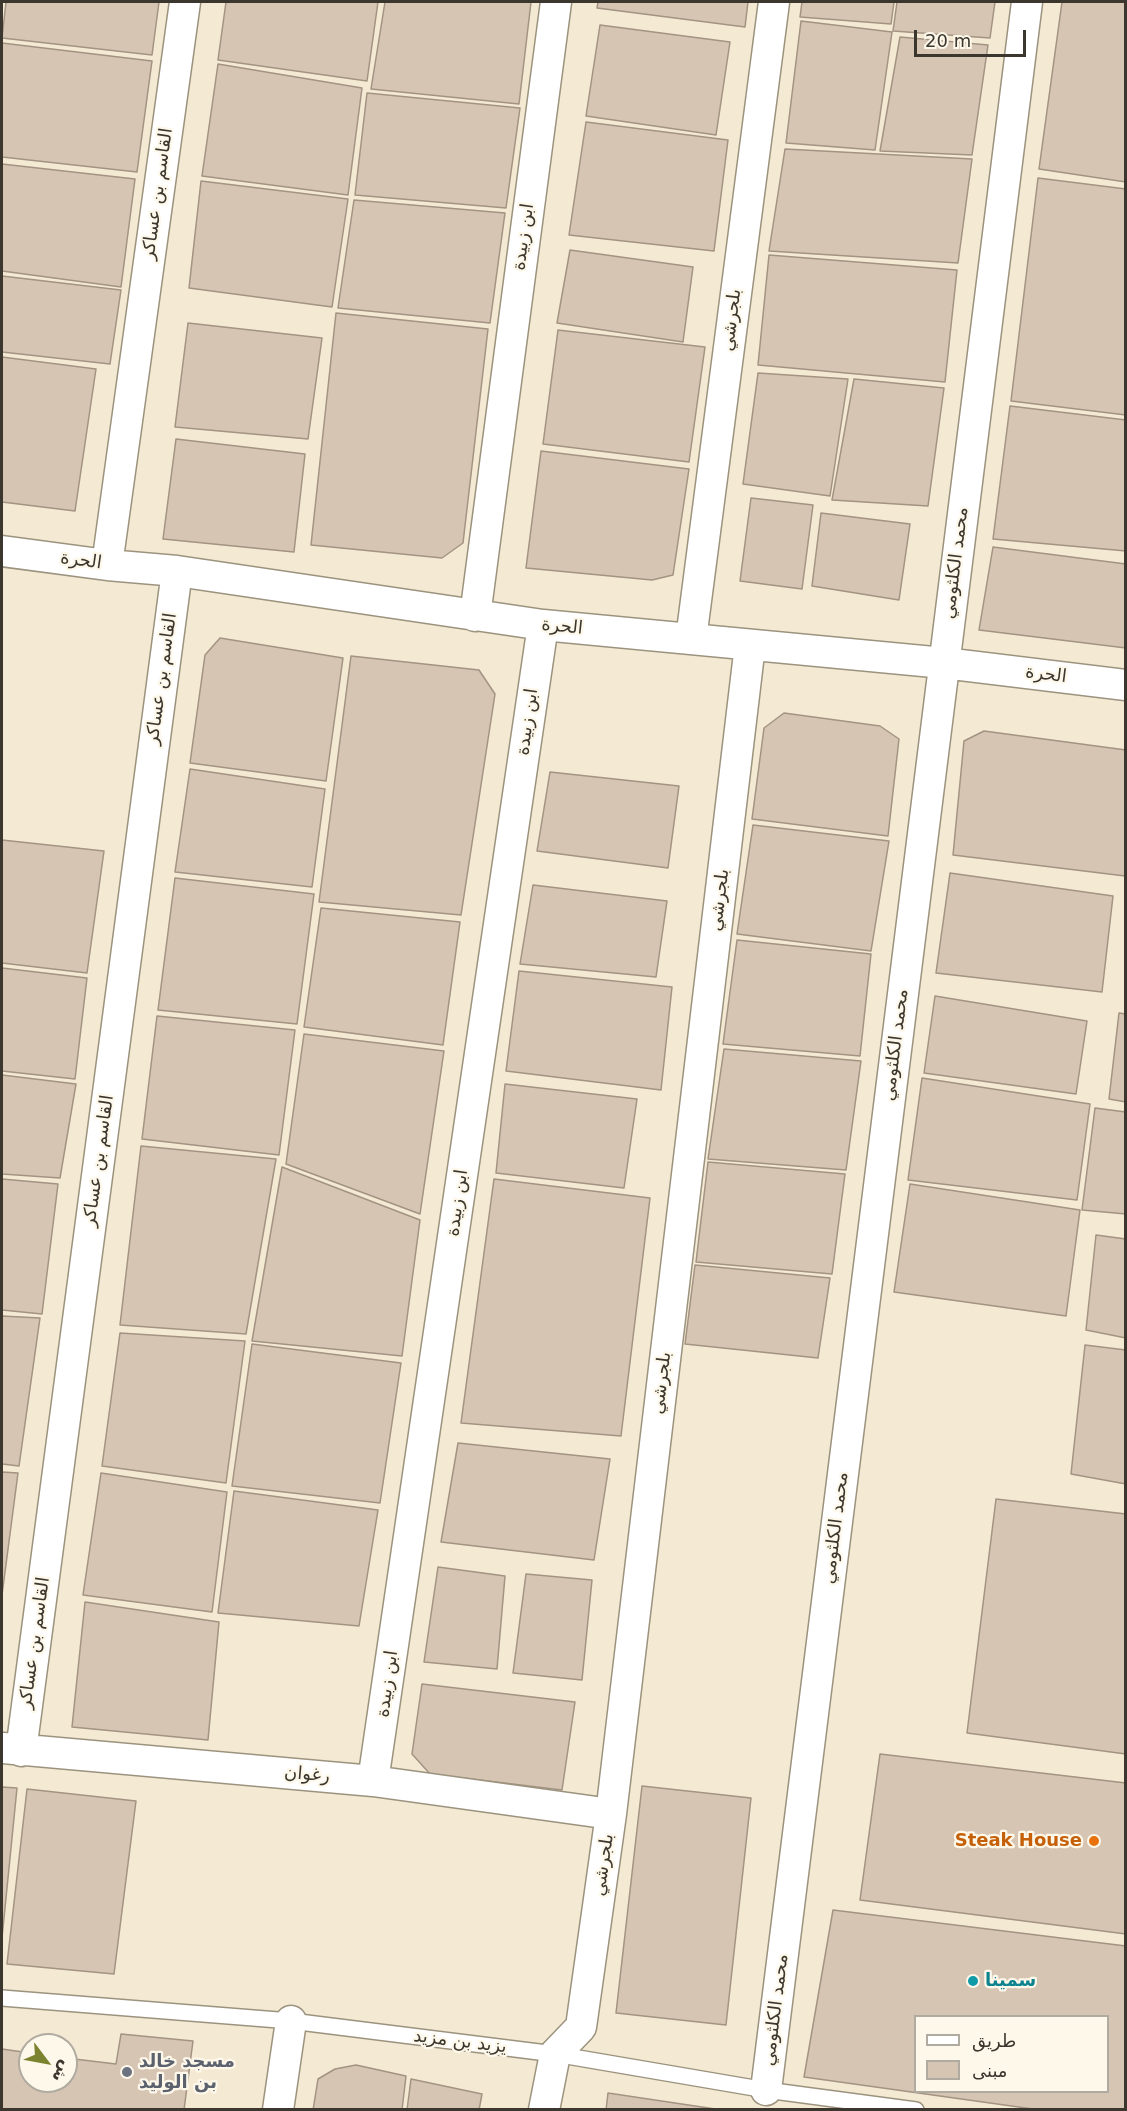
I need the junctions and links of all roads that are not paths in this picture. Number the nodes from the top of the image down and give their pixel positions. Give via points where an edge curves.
1 (185, 2) edge
2 (556, 2) edge
3 (774, 2) edge
4 (1027, 2) edge
5 (2, 551) edge
6 (107, 565) junction
7 (177, 571) junction
8 (475, 616) junction
9 (543, 625) junction
10 (691, 639) junction
11 (750, 645) junction
12 (944, 663) junction
13 (1125, 685) edge
14 (11, 1750) edge
15 (373, 1781) junction
16 (611, 1814) junction
17 (2, 1998) edge
18 (291, 2020) junction
19 (555, 2054) junction
20 (766, 2090) junction
21 (278, 2109) edge
22 (544, 2109) edge
23 (916, 2109) edge

1 - 6 street, القاسم بن عساكر
2 - 8 street, ابن زبيدة
3 - 10 street, بلجرشي
4 - 12 street, محمد الكلثومي
5 - 6 street, الحرة
6 - 7 street, الحرة
7 - 8 street, الحرة
7 - 14 street, القاسم بن عساكر
8 - 9 street, الحرة
9 - 10 street, الحرة
9 - 15 street, ابن زبيدة
10 - 11 street, الحرة
11 - 12 street, الحرة
11 - 16 street, بلجرشي
12 - 13 street, الحرة
12 - 20 street, محمد الكلثومي
14 - 15 street, رغوان
15 - 16 street, رغوان
16 - 19 street, بلجرشي via 581,2027
17 - 18 lane, يزيد بن مزيد
18 - 19 lane, يزيد بن مزيد
18 - 21 street
19 - 20 lane, يزيد بن مزيد
19 - 22 street
20 - 23 lane, يزيد بن مزيد

